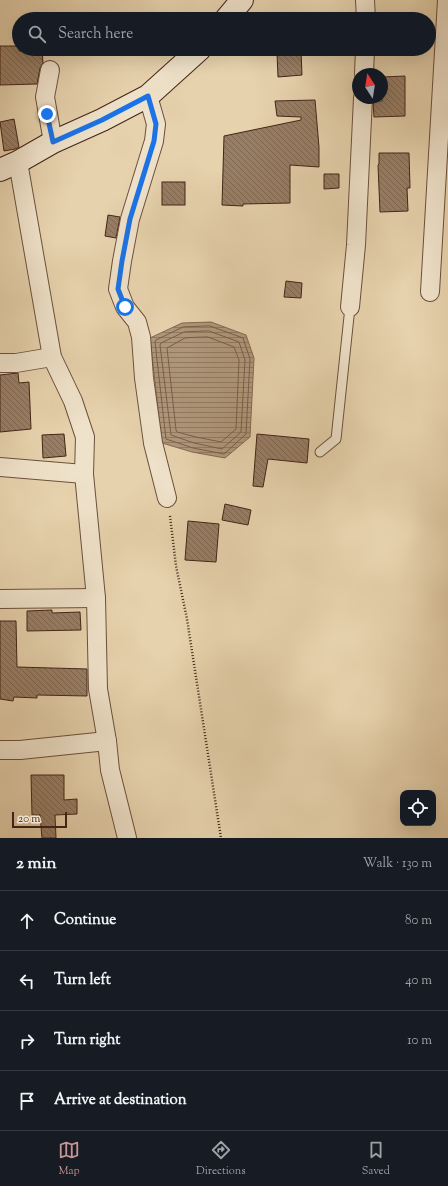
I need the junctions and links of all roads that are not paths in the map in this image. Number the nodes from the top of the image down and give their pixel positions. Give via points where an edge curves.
1 (242, 0) edge
2 (365, 0) edge
3 (447, 0) edge
4 (232, 12) edge
5 (366, 12) edge
6 (192, 56) edge
7 (365, 56) edge
8 (364, 68) edge
9 (50, 70) dead end
10 (148, 96) junction
11 (363, 104) edge
12 (53, 142) junction
13 (9, 166) edge
14 (430, 292) dead end
15 (350, 307) joint
16 (52, 357) junction
17 (0, 363) edge
18 (320, 452) dead end
19 (0, 467) edge
20 (84, 474) junction
21 (168, 498) road end
22 (96, 598) junction
23 (0, 599) edge
24 (107, 741) junction
25 (0, 750) edge
26 (127, 838) edge

1 - 4 main road
2 - 5 street
3 - 14 street
6 - 10 main road
7 - 8 street
9 - 12 street via 45,97
10 - 12 main road
10 - 21 street via 156,124 154,141 130,219 118,289 125,307 137,322 141,336 153,443
11 - 15 street via 356,245
12 - 13 main road
13 - 16 street
15 - 18 lane via 336,439
16 - 17 street
16 - 20 street via 73,401 85,437
19 - 20 street
20 - 22 street
22 - 23 street
22 - 24 street via 98,689
24 - 25 street
24 - 26 street via 110,770

